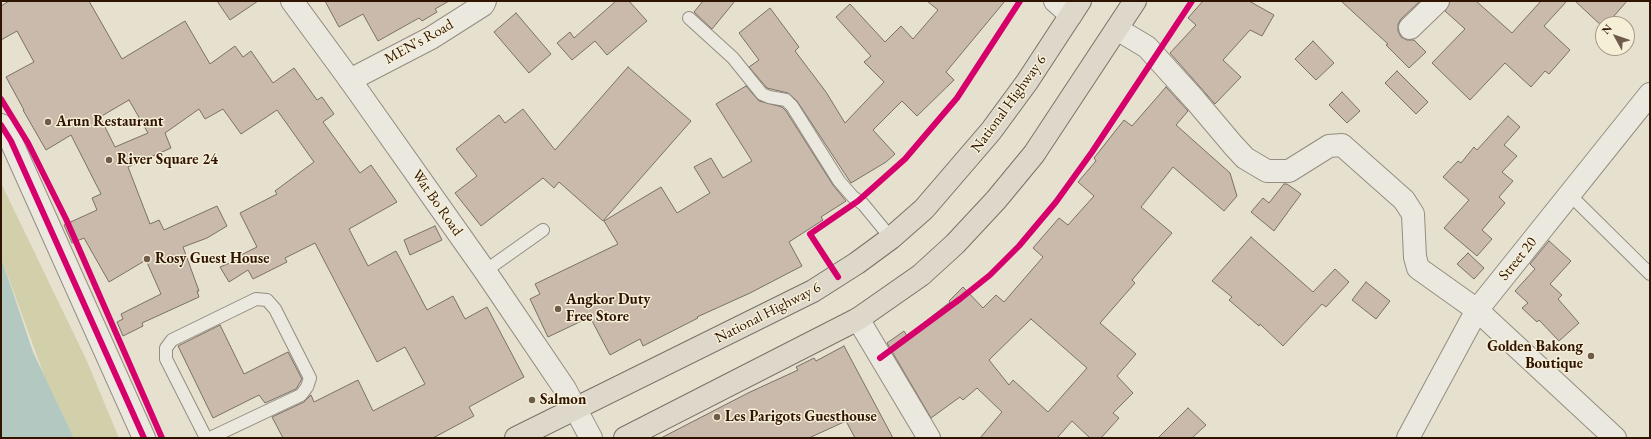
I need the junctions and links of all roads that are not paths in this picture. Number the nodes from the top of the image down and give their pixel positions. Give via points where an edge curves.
1 (292, 1) edge
2 (486, 1) edge
3 (1135, 1) edge
4 (1438, 1) edge
5 (1069, 6) edge
6 (689, 18) dead end
7 (1410, 28) dead end
8 (1117, 29) junction
9 (350, 80) junction
10 (1650, 94) edge
11 (1, 125) edge
12 (1570, 196) junction
13 (543, 230) dead end
14 (891, 238) junction
15 (485, 270) junction
16 (1650, 274) edge
17 (1476, 310) junction
18 (858, 320) junction
19 (576, 408) junction
20 (144, 438) edge
21 (206, 438) edge
22 (210, 438) edge
23 (516, 438) edge
24 (591, 438) edge
25 (625, 438) edge
26 (929, 438) edge
27 (1408, 438) edge
28 (1615, 438) edge

1 - 9 street, Wat Bo Road
2 - 9 street, MEN's Road via 432,38
3 - 8 main road
4 - 7 street
5 - 14 main road, National Highway 6 via 1027,82 991,131 924,209
6 - 14 lane via 730,55 762,94 769,98 786,100 792,106 839,181 852,197 863,204
8 - 17 street via 1147,47 1245,158 1267,171 1290,171 1329,146 1342,145 1404,200 1413,214 1418,268
8 - 18 main road via 1038,148 996,200 955,244 921,275
9 - 15 street, Wat Bo Road
10 - 12 street, Street 20
11 - 20 street via 14,148
12 - 16 lane
12 - 17 street, Street 20
13 - 15 lane
14 - 19 main road, National Highway 6 via 857,264 813,292
15 - 19 street, Wat Bo Road
17 - 27 street, Street 20
17 - 28 street
18 - 25 main road
18 - 26 street
19 - 23 main road, National Highway 6
19 - 24 street, Wat Bo Road
21 - 22 lane via 166,359 166,348 172,340 256,299 267,300 275,309 310,378 307,388 301,394

